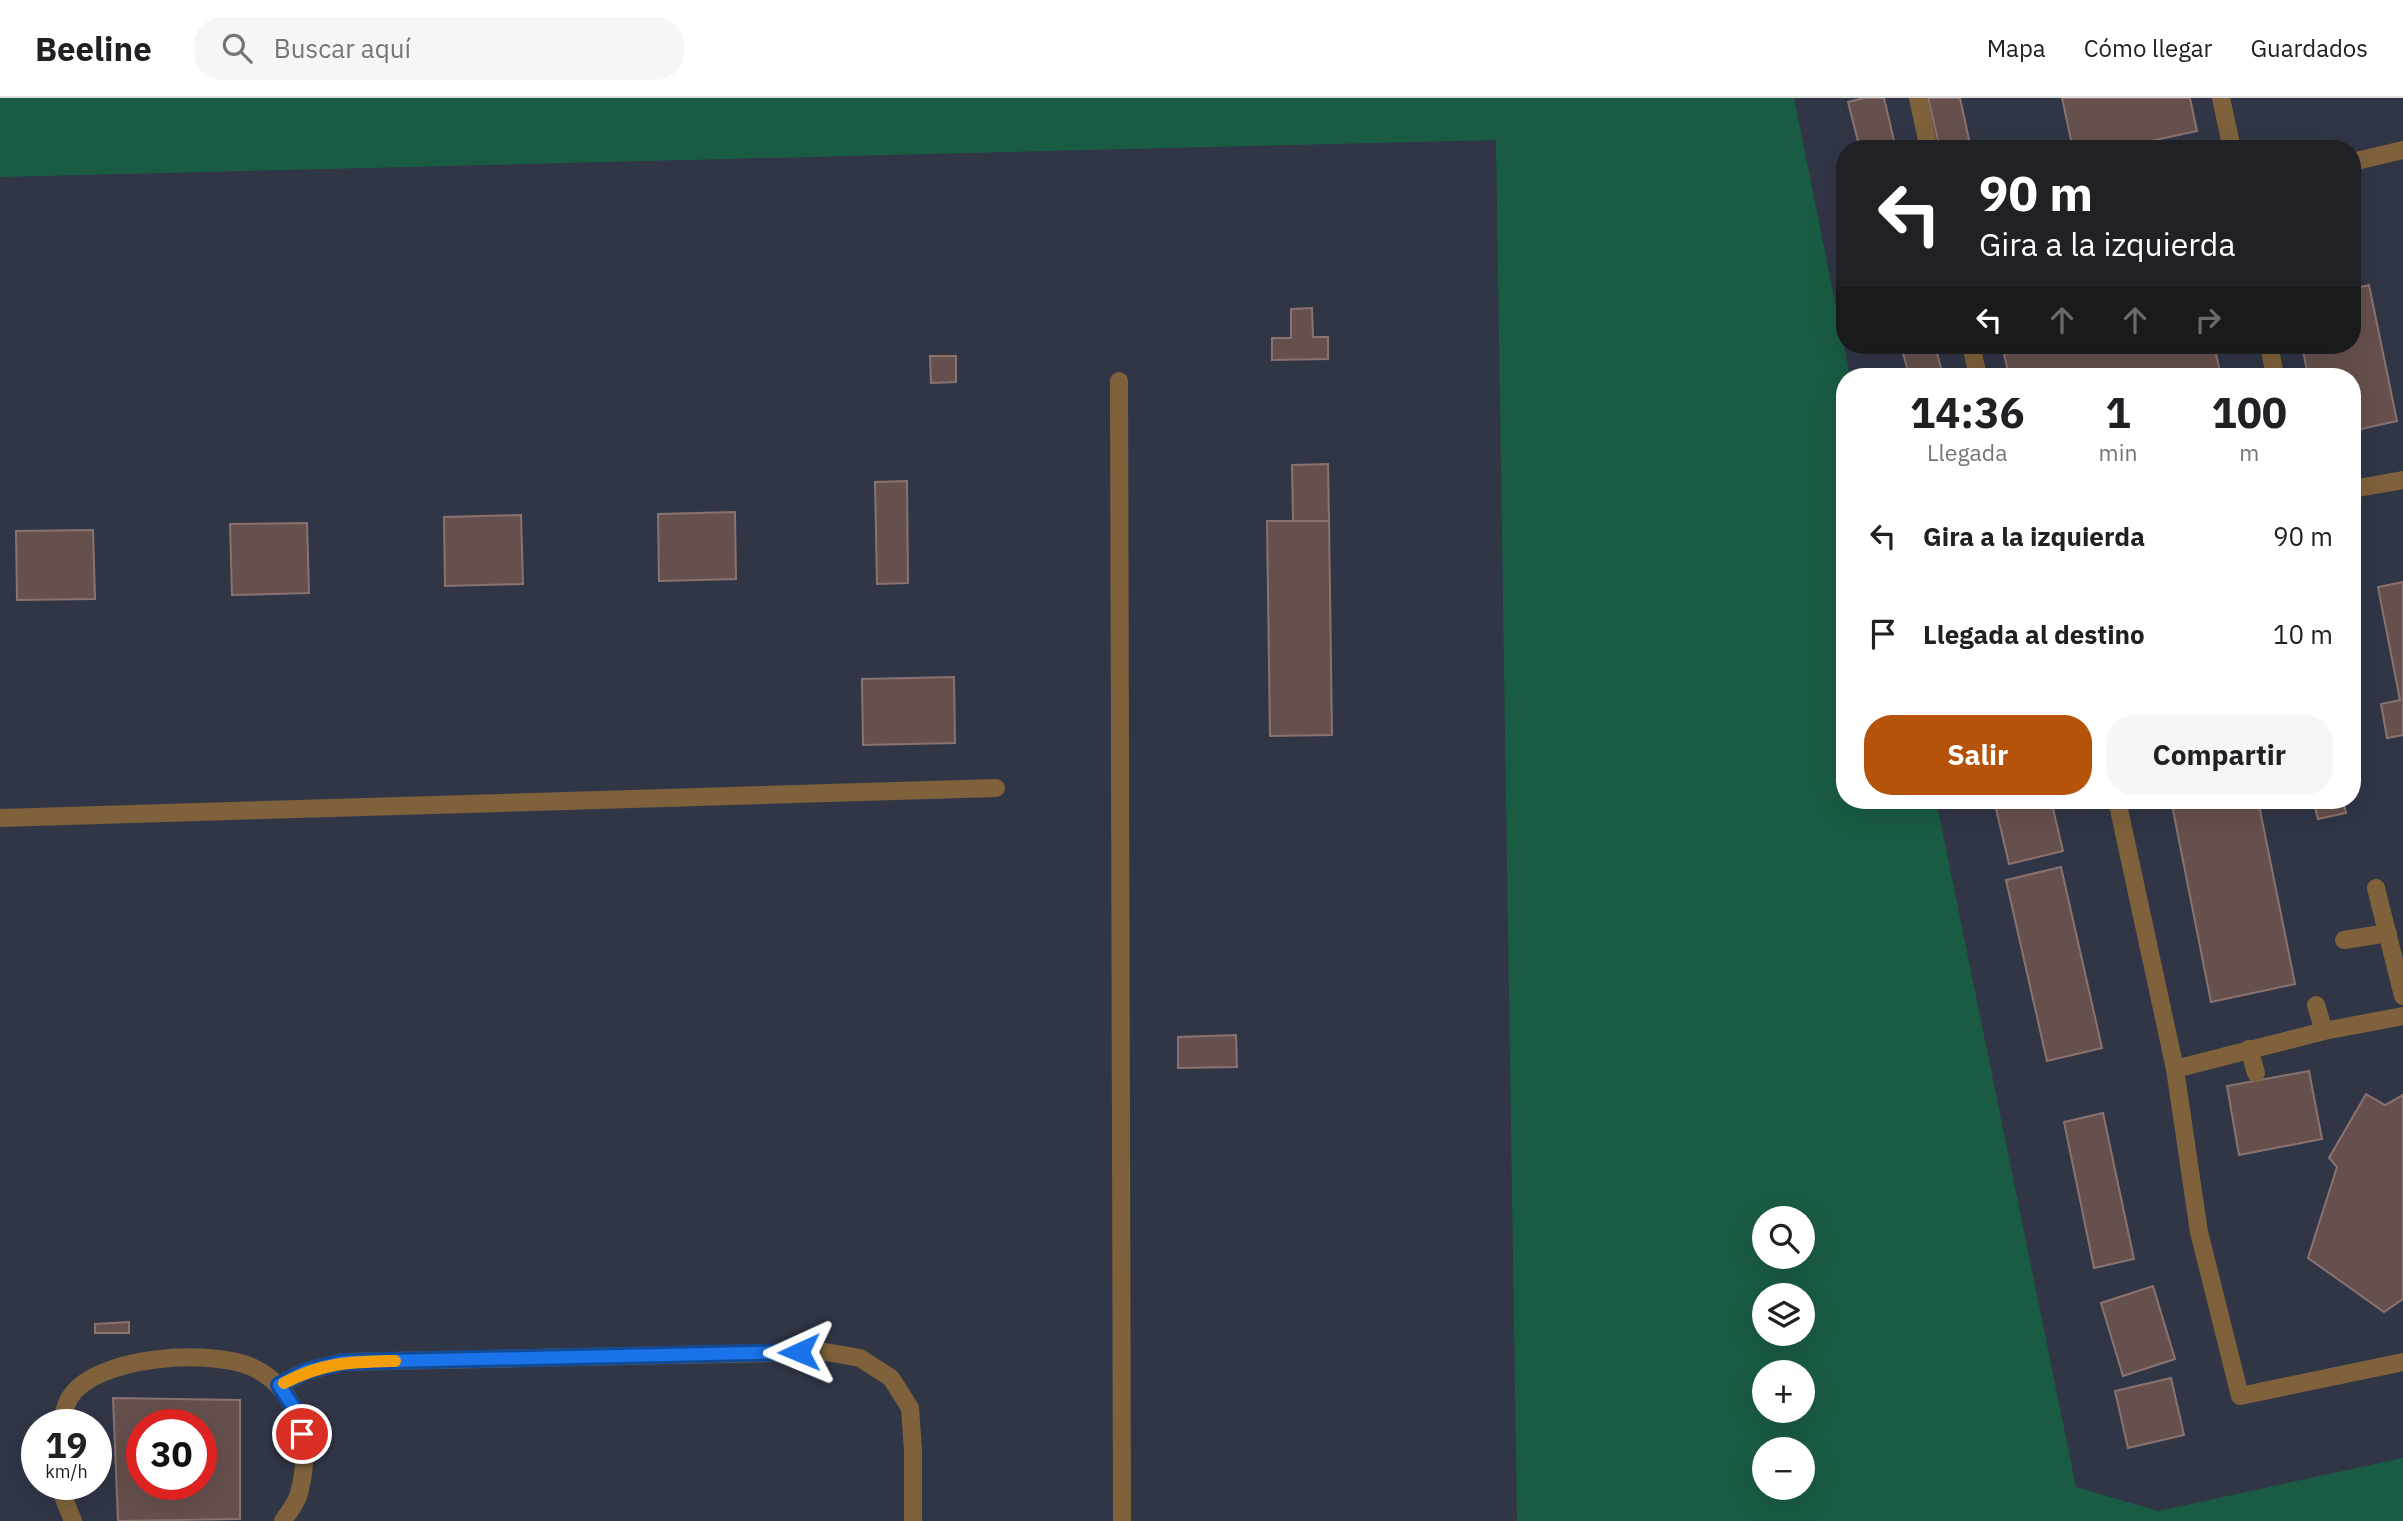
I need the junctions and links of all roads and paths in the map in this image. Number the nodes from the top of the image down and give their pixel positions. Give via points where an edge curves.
1 (1918, 98) edge
2 (2221, 98) edge
3 (1927, 140) edge
4 (2230, 140) edge
5 (2403, 150) edge
6 (2361, 160) edge
7 (1119, 381) dead end
8 (2403, 480) edge
9 (2361, 487) edge
10 (996, 788) dead end
11 (2118, 809) edge
12 (0, 818) edge
13 (2376, 888) dead end
14 (2388, 933) junction
15 (2344, 940) dead end
16 (2403, 996) edge
17 (2316, 1005) dead end
18 (2403, 1016) edge
19 (2324, 1031) junction
20 (2249, 1049) junction
21 (2175, 1069) junction
22 (2256, 1073) dead end
23 (2403, 1362) edge
24 (279, 1385) junction
25 (66, 1409) edge
26 (64, 1500) edge
27 (73, 1521) edge
28 (283, 1521) edge
29 (913, 1521) edge
30 (1122, 1521) edge

1 - 3 street
2 - 4 street
5 - 6 street
7 - 30 street
8 - 9 street
10 - 12 street
11 - 21 street
13 - 14 street
14 - 15 street
14 - 16 street
17 - 19 street
18 - 19 street
19 - 20 street
20 - 21 street
20 - 22 street
21 - 23 street via 2199,1232 2240,1396
24 - 25 street via 254,1368 220,1359 156,1359 99,1373 70,1398
24 - 28 street via 298,1414 305,1454 299,1495
24 - 29 street via 306,1371 343,1362 826,1352 860,1359 891,1378 910,1408
26 - 27 street

